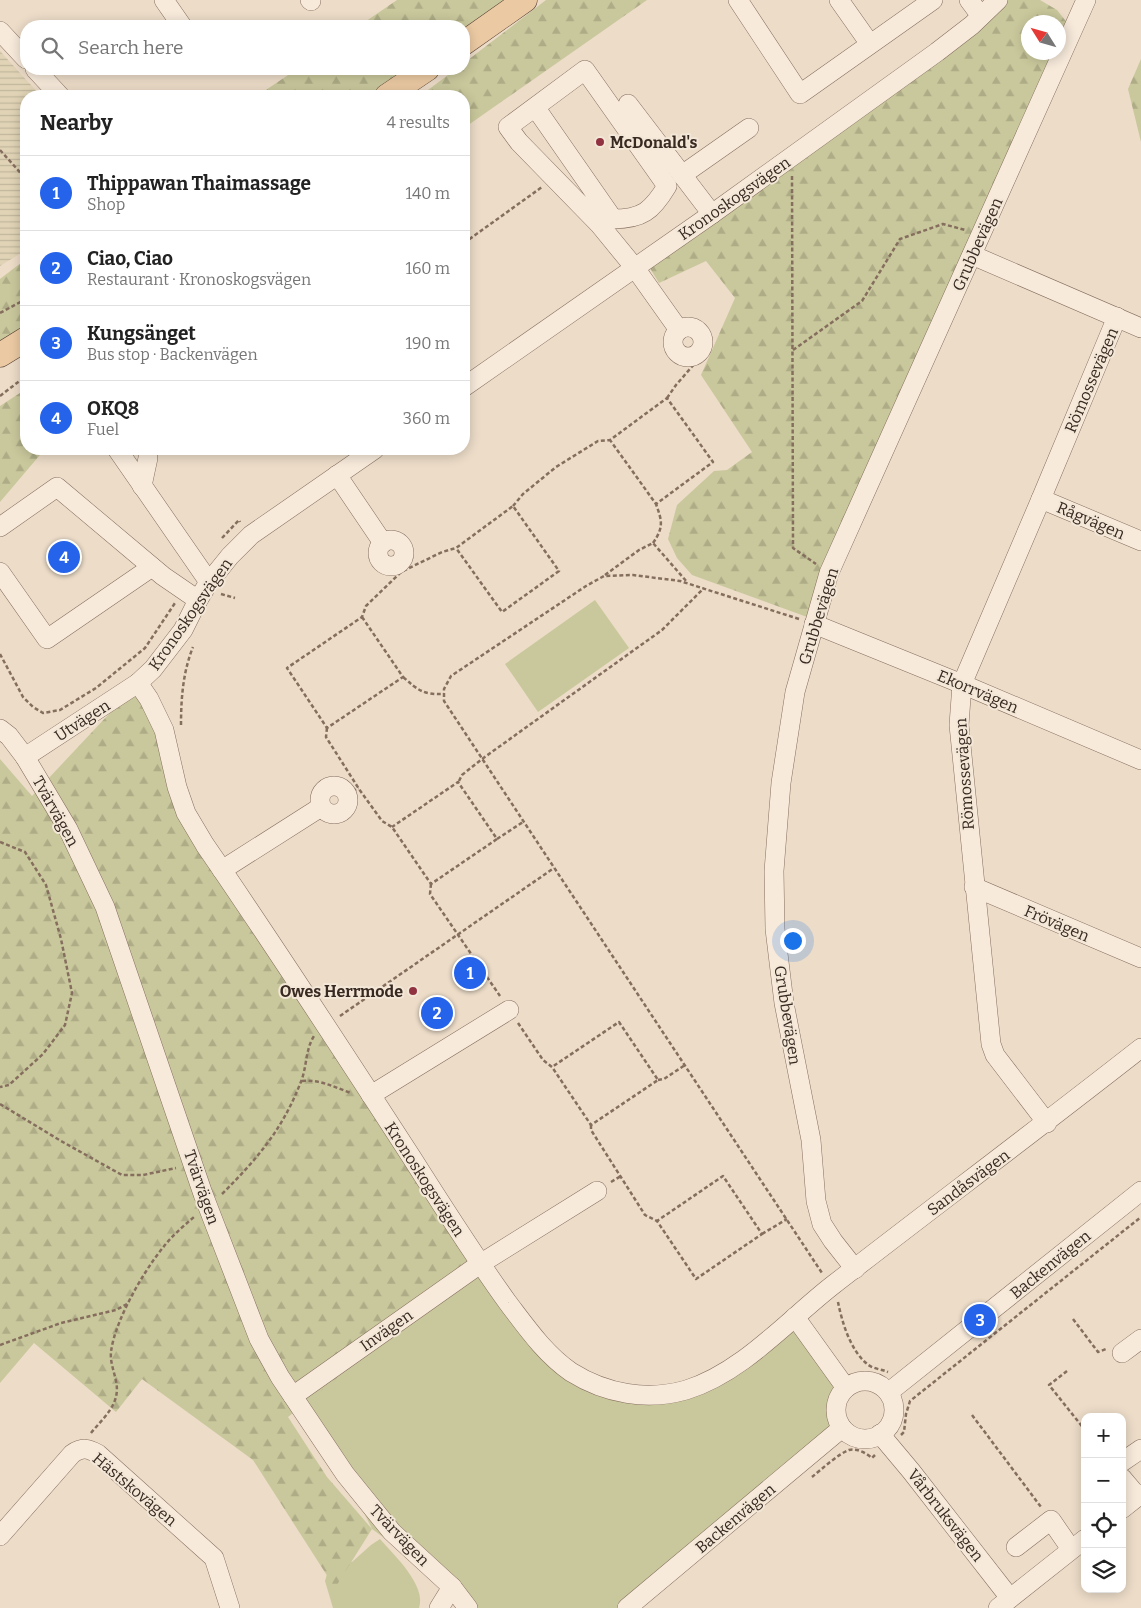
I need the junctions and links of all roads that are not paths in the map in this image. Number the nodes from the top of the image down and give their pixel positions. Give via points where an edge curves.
1 (164, 0) edge
2 (524, 0) edge
3 (738, 0) edge
4 (839, 0) edge
5 (969, 0) edge
6 (998, 0) edge
7 (1086, 0) edge
8 (930, 1) edge
9 (981, 16) junction
10 (178, 20) edge
11 (0, 31) edge
12 (470, 39) edge
13 (870, 44) junction
14 (20, 53) edge
15 (41, 75) edge
16 (418, 75) edge
17 (54, 90) edge
18 (396, 90) edge
19 (628, 104) dead end
20 (535, 107) junction
21 (749, 128) dead end
22 (682, 175) junction
23 (712, 214) junction
24 (972, 255) junction
25 (635, 268) junction
26 (1117, 317) junction
27 (1141, 328) edge
28 (20, 342) edge
29 (0, 354) edge
30 (696, 354) road end
31 (470, 383) edge
32 (121, 455) edge
33 (367, 455) edge
34 (148, 458) dead end
35 (337, 476) junction
36 (142, 486) junction
37 (1041, 499) junction
38 (0, 527) edge
39 (1141, 541) edge
40 (152, 567) junction
41 (399, 569) road end
42 (0, 572) edge
43 (218, 587) junction
44 (190, 595) junction
45 (814, 624) junction
46 (138, 683) junction
47 (962, 684) junction
48 (0, 729) edge
49 (26, 757) junction
50 (1141, 760) edge
51 (353, 790) road end
52 (222, 870) junction
53 (974, 887) junction
54 (1141, 958) edge
55 (509, 1010) road end
56 (1141, 1048) edge
57 (371, 1095) junction
58 (1046, 1122) junction
59 (597, 1191) dead end
60 (1141, 1191) edge
61 (480, 1264) junction
62 (854, 1269) junction
63 (795, 1317) junction
64 (1141, 1339) edge
65 (1122, 1353) road end
66 (846, 1388) junction
67 (893, 1389) junction
68 (293, 1396) junction
69 (842, 1428) junction
70 (885, 1440) junction
71 (1141, 1449) edge
72 (1126, 1459) edge
73 (1126, 1486) edge
74 (1135, 1503) edge
75 (0, 1536) edge
76 (1078, 1544) edge
77 (1016, 1547) dead end
78 (452, 1587) junction
79 (1004, 1603) edge
80 (230, 1608) edge
81 (439, 1608) edge
82 (468, 1608) edge
83 (627, 1608) edge

1 - 10 street
2 - 12 main road
3 - 13 street via 800,94
4 - 13 street
5 - 9 street
6 - 9 street, Kronoskogsvägen
7 - 24 street, Grubbevägen
8 - 13 street
9 - 23 street, Kronoskogsvägen via 937,52
11 - 14 street
15 - 17 street
16 - 18 main road
19 - 22 street
20 - 20 street via 585,70 667,186 658,200 647,211 630,219 613,219
20 - 25 street via 508,127 599,224
21 - 22 street
22 - 23 street
23 - 25 street, Kronoskogsvägen
24 - 26 street
24 - 45 street, Grubbevägen via 829,573
25 - 30 street via 679,330 692,328 700,334 702,347
25 - 31 street, Kronoskogsvägen
26 - 27 street
26 - 37 street, Römossevägen
28 - 29 main road
32 - 36 street
33 - 35 street, Kronoskogsvägen
34 - 36 street
35 - 41 street via 383,543 378,551 381,562
35 - 43 street, Kronoskogsvägen via 251,536 230,556
36 - 43 street
37 - 39 street, Rågvägen
37 - 47 street, Römossevägen
38 - 40 street via 57,487
40 - 42 street via 47,639
40 - 44 street
43 - 44 street, Kronoskogsvägen
44 - 46 street, Kronoskogsvägen via 183,630
45 - 47 street, Ekorrvägen
45 - 62 street, Grubbevägen via 794,692 780,783 774,929 784,1003 811,1140 816,1201 822,1224
46 - 49 street, Utvägen
46 - 52 street, Kronoskogsvägen via 164,730 186,813
47 - 50 street, Ekorrvägen
47 - 53 street, Römossevägen via 959,725
48 - 49 street, Tvärvägen
49 - 68 street, Tvärvägen via 68,829 105,907 229,1264 258,1339
51 - 52 street via 328,786 320,793 321,807
52 - 57 street, Kronoskogsvägen
53 - 54 street, Frövägen
53 - 58 street, Römossevägen via 993,1050
55 - 57 street
56 - 58 street, Sandåsvägen
57 - 61 street, Kronoskogsvägen
58 - 62 street, Sandåsvägen
59 - 61 street
60 - 67 street, Backenvägen
61 - 63 street, Kronoskogsvägen via 535,1338 554,1357 592,1384 629,1394 662,1395 702,1384 738,1364
61 - 68 street, Invägen
62 - 63 street, Sandåsvägen
63 - 66 street
64 - 65 street
66 - 67 street via 853,1383 868,1381
66 - 69 street via 839,1397 836,1410
67 - 70 street via 894,1415
68 - 78 street, Tvärvägen via 345,1474 392,1532
69 - 70 street via 860,1438
69 - 83 street, Backenvägen
70 - 79 street, Vårbruksvägen
71 - 72 street
73 - 74 street
75 - 80 street, Hästskovägen via 72,1454 85,1448 98,1454 214,1558
76 - 77 street via 1051,1520
76 - 79 street
78 - 81 street
78 - 82 street, Tvärvägen

